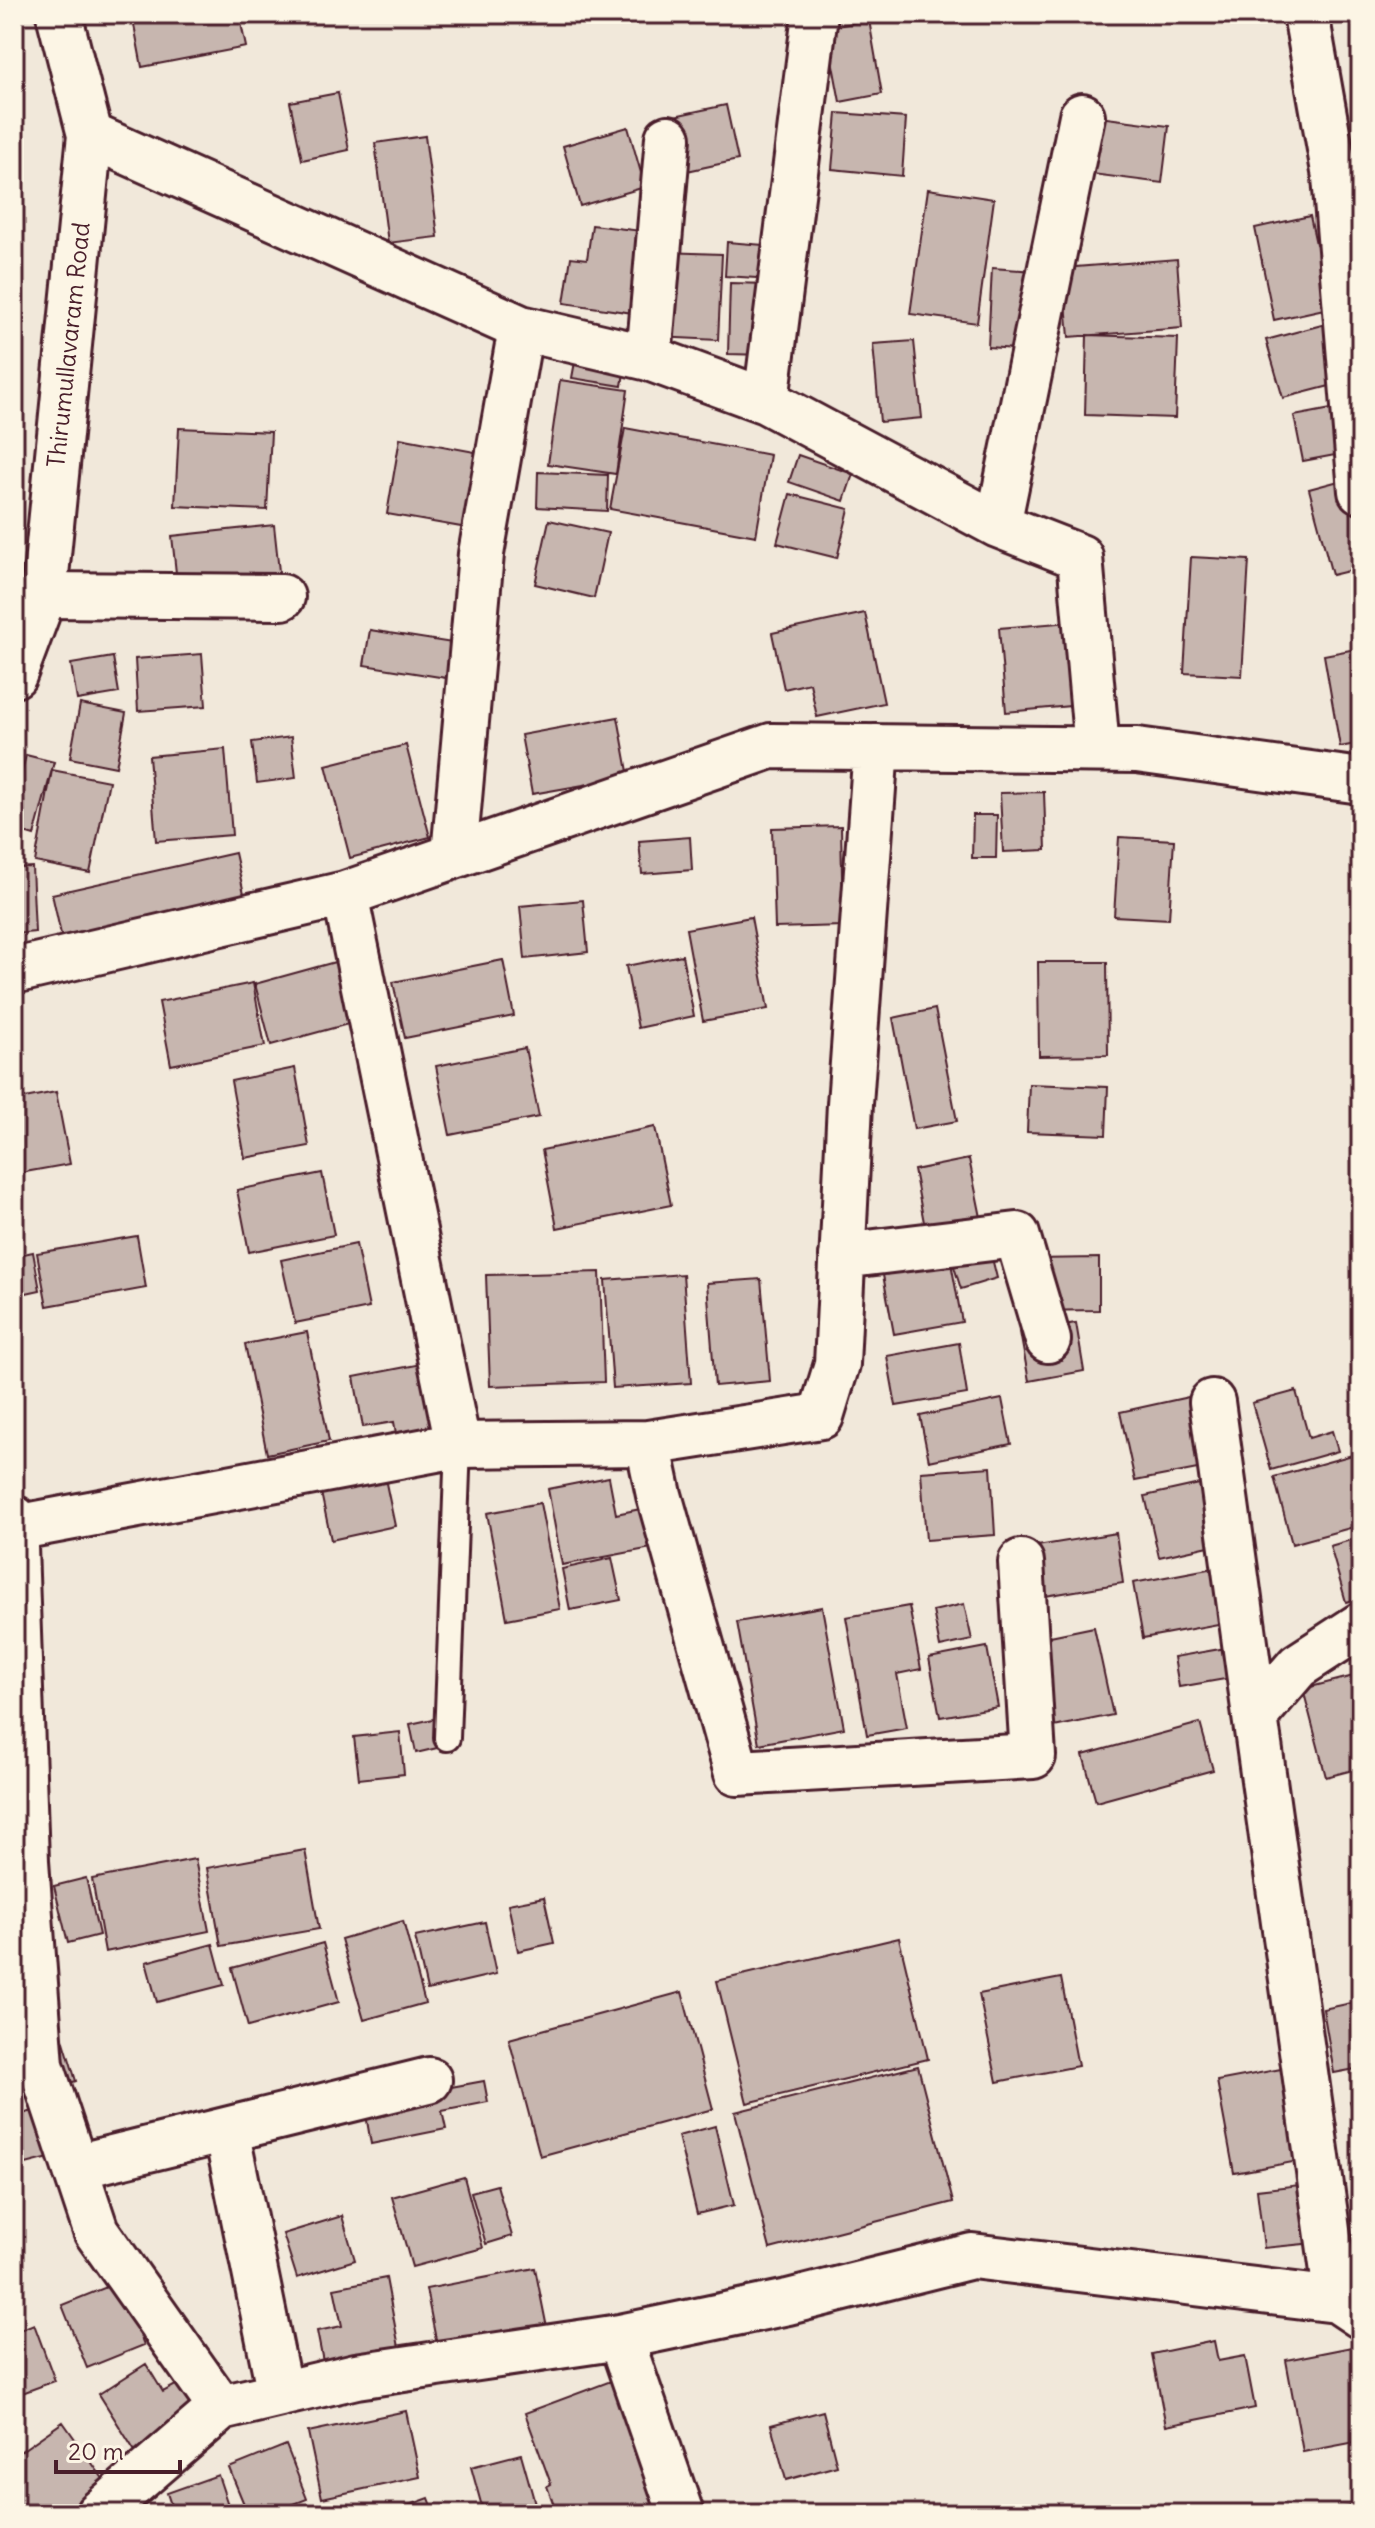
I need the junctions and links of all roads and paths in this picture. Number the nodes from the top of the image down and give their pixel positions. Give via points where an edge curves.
1 (59, 14) edge
2 (815, 14) edge
3 (1306, 14) edge
4 (1082, 116) dead end
5 (90, 135) junction
6 (668, 138) dead end
7 (521, 328) junction
8 (649, 358) junction
9 (766, 401) junction
10 (1361, 491) edge
11 (998, 525) junction
12 (44, 595) junction
13 (282, 597) dead end
14 (14, 675) edge
15 (876, 747) junction
16 (1097, 749) junction
17 (1361, 781) edge
18 (454, 855) junction
19 (345, 894) junction
20 (14, 971) edge
21 (842, 1256) junction
22 (1048, 1340) dead end
23 (1212, 1402) dead end
24 (648, 1443) junction
25 (458, 1445) junction
26 (15, 1523) edge
27 (1021, 1562) dead end
28 (1361, 1625) edge
29 (1255, 1716) junction
30 (447, 1738) dead end
31 (429, 2080) dead end
32 (226, 2130) junction
33 (75, 2167) junction
34 (1349, 2308) edge
35 (620, 2337) junction
36 (280, 2394) junction
37 (221, 2408) junction
38 (98, 2514) edge
39 (681, 2514) edge

1 - 5 street, Thirumullavaram Road
2 - 9 street
3 - 10 street via 1335,177
4 - 11 street
5 - 7 street
5 - 12 street, Thirumullavaram Road
6 - 8 street
7 - 8 street
7 - 18 street via 481,554
8 - 9 street
9 - 11 street
11 - 16 street via 1080,557
12 - 13 street
12 - 14 street, Thirumullavaram Road
15 - 16 street
15 - 18 street via 771,746
15 - 21 street
16 - 17 street
18 - 19 street
19 - 20 street
19 - 25 street
21 - 22 street via 1017,1235
21 - 24 street via 837,1364 821,1416
23 - 29 street
24 - 25 street
24 - 27 street via 737,1773 1033,1756
25 - 26 street
25 - 30 lane
26 - 33 street via 26,1861 41,2065
28 - 29 street via 1298,1666
29 - 34 street
31 - 32 street
32 - 33 street
32 - 36 street
33 - 37 street via 96,2231
34 - 35 street via 972,2256
35 - 36 street via 356,2376
35 - 39 street
36 - 37 street
37 - 38 street

